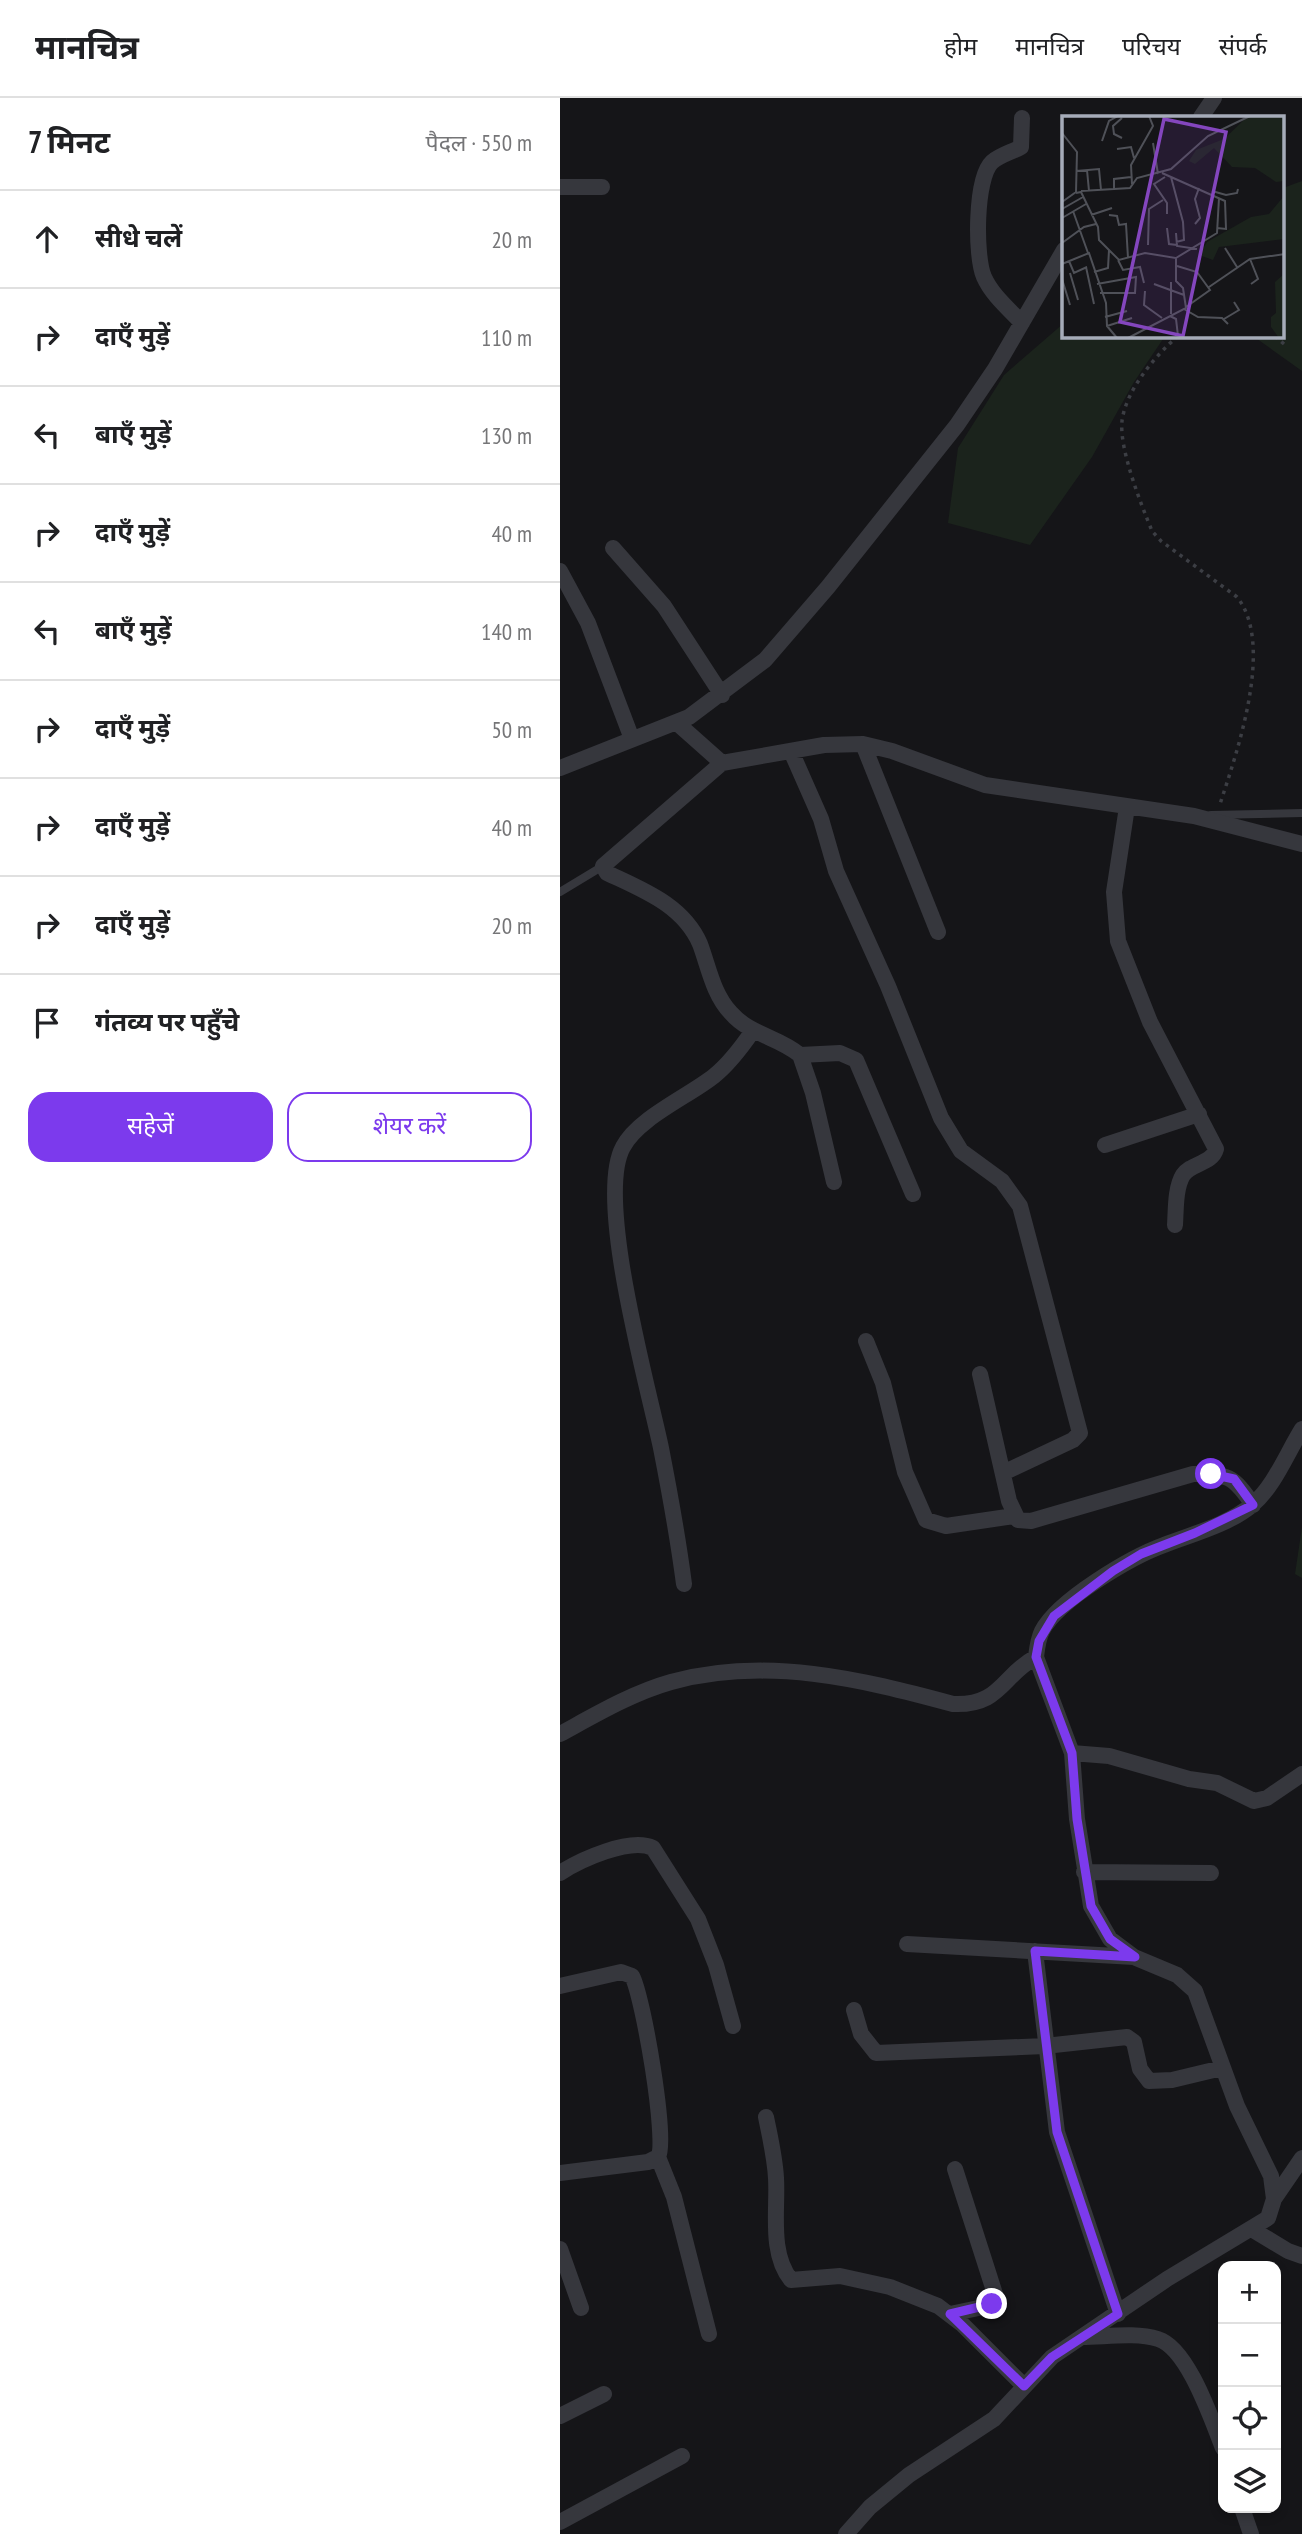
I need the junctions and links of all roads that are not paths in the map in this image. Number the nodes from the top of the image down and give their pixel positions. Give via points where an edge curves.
1 (1214, 98) edge
2 (1202, 116) edge
3 (1022, 118) dead end
4 (560, 187) edge
5 (601, 187) dead end
6 (1062, 253) edge
7 (1022, 323) junction
8 (613, 548) dead end
9 (560, 570) edge
10 (722, 695) junction
11 (677, 723) junction
12 (632, 739) junction
13 (863, 744) junction
14 (791, 751) junction
15 (722, 763) junction
16 (560, 768) edge
17 (1128, 807) junction
18 (1302, 813) edge
19 (1194, 816) junction
20 (1302, 844) edge
21 (603, 866) junction
22 (560, 892) edge
23 (938, 932) dead end
24 (752, 1032) junction
25 (800, 1055) junction
26 (1199, 1114) junction
27 (1105, 1145) dead end
28 (834, 1182) dead end
29 (913, 1194) dead end
30 (1175, 1225) dead end
31 (866, 1341) dead end
32 (980, 1374) dead end
33 (1302, 1429) edge
34 (1003, 1473) junction
35 (1253, 1505) junction
36 (1014, 1516) junction
37 (684, 1584) dead end
38 (1036, 1657) junction
39 (560, 1734) edge
40 (1072, 1753) junction
41 (1302, 1774) edge
42 (1084, 1872) junction
43 (1211, 1872) dead end
44 (560, 1873) edge
45 (907, 1944) dead end
46 (1035, 1951) junction
47 (1135, 1957) junction
48 (560, 1986) edge
49 (854, 2010) dead end
50 (733, 2026) dead end
51 (1045, 2046) junction
52 (1222, 2068) junction
53 (766, 2117) dead end
54 (658, 2157) junction
55 (1302, 2158) edge
56 (955, 2169) dead end
57 (560, 2173) edge
58 (1274, 2199) junction
59 (1253, 2230) junction
60 (560, 2249) edge
61 (1302, 2256) edge
62 (581, 2308) dead end
63 (950, 2314) junction
64 (1118, 2314) junction
65 (709, 2333) dead end
66 (1082, 2337) junction
67 (1024, 2386) junction
68 (604, 2394) dead end
69 (560, 2416) edge
70 (1218, 2436) edge
71 (682, 2456) dead end
72 (1244, 2513) edge
73 (560, 2522) edge
74 (846, 2534) edge
75 (1251, 2534) edge

1 - 2 street
3 - 7 street via 1021,148 994,160 986,173 978,227 984,277
4 - 5 street
6 - 7 street
7 - 10 street via 957,425 828,587 765,660
8 - 10 street via 664,606
9 - 12 street via 588,623
10 - 11 street
11 - 12 street
11 - 15 street
12 - 16 street
13 - 14 street
13 - 17 street via 985,785
13 - 23 street
14 - 15 street
14 - 34 street via 821,819 835,871 941,1118 961,1152 1014,1194 1027,1231 1080,1433
15 - 21 street
17 - 19 street
17 - 26 street via 1114,892 1114,926 1150,1022
18 - 19 lane
19 - 20 street
21 - 22 lane
21 - 24 street via 607,873 673,908 699,942 726,1008
24 - 25 street
24 - 37 street via 726,1066 639,1128 623,1145 615,1165 612,1191 629,1304 675,1515
25 - 28 street
25 - 29 street via 840,1053 856,1060
26 - 27 street
26 - 30 street via 1216,1153 1180,1179
31 - 36 street via 883,1383 905,1472 926,1520 946,1526
32 - 34 street
33 - 35 street
34 - 36 street
35 - 36 street via 1234,1479 1192,1474 1031,1521
35 - 38 street via 1113,1571 1054,1616 1042,1631
38 - 39 street via 989,1698 973,1705 832,1674 714,1673 669,1683
38 - 40 street
40 - 41 street via 1110,1756 1217,1783 1254,1801 1267,1798
40 - 42 street
42 - 43 street
42 - 47 street via 1098,1922 1110,1939
44 - 50 street via 590,1857 632,1845 653,1848 707,1939
45 - 46 street
46 - 47 street
46 - 51 street
47 - 52 street via 1177,1975 1195,1991
48 - 54 street via 621,1972 632,1976 652,2070 662,2145
49 - 51 street via 861,2034 876,2053
51 - 52 street via 1131,2038 1144,2077 1156,2082
51 - 64 street via 1057,2132
52 - 58 street via 1271,2176
53 - 63 street via 777,2182 775,2220 781,2258 791,2280 840,2276 869,2281
54 - 57 street
54 - 65 street via 674,2197
55 - 58 street
56 - 63 street via 996,2297 988,2306
58 - 59 street via 1268,2218
59 - 61 street
59 - 64 street via 1167,2279
60 - 62 street
63 - 67 street
64 - 66 street
66 - 67 street via 1052,2357
66 - 70 street via 1151,2337 1169,2344 1202,2397
67 - 74 street via 994,2419 909,2475
68 - 69 street
71 - 73 street
72 - 75 street

